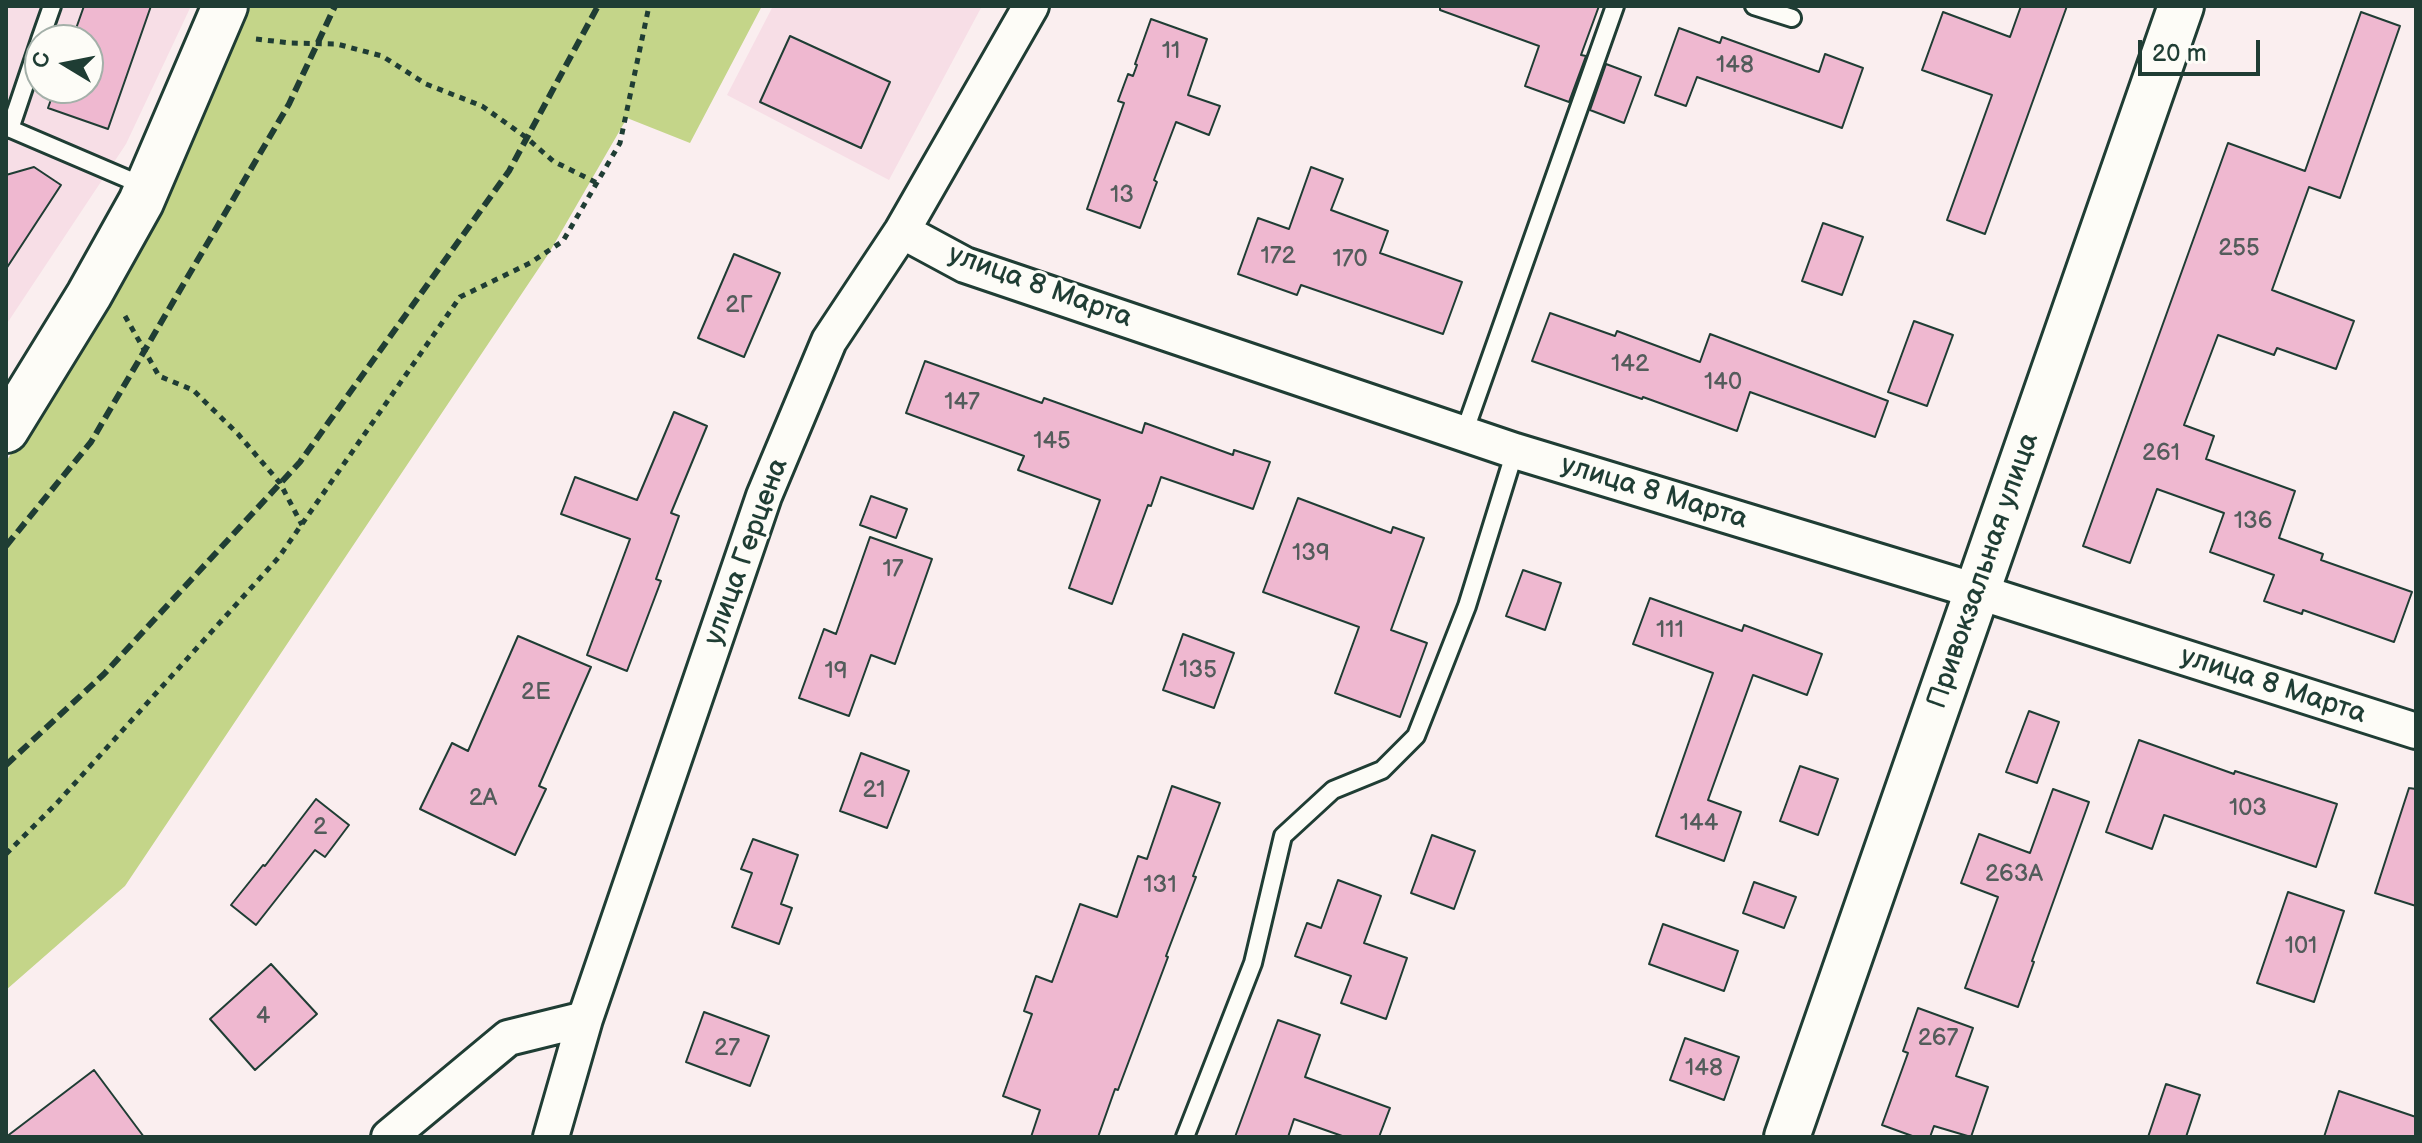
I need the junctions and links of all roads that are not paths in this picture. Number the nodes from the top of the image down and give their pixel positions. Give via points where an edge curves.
1 (1031, 6) edge
2 (1615, 6) edge
3 (1754, 6) edge
4 (2181, 6) edge
5 (1792, 18) dead end
6 (220, 20) edge
7 (24, 84) edge
8 (8, 128) edge
9 (147, 187) junction
10 (902, 231) junction
11 (6, 430) edge
12 (1464, 433) junction
13 (1515, 451) junction
14 (1976, 591) junction
15 (2416, 731) edge
16 (585, 1019) junction
17 (389, 1137) edge
18 (551, 1137) edge
19 (1185, 1137) edge
20 (1787, 1137) edge

1 - 10 street, улица Герцена
2 - 12 lane
3 - 5 lane
4 - 14 street, Привокзальная улица
6 - 9 street
7 - 8 lane
8 - 9 lane
9 - 11 street
10 - 12 street, улица 8 Марта via 965,265
10 - 16 street, улица Герцена via 829,341 764,496
12 - 13 street, улица 8 Марта
13 - 14 street, улица 8 Марта
13 - 19 lane via 1467,606 1416,736 1382,770 1333,790 1283,836 1253,963
14 - 15 street, улица 8 Марта
14 - 20 street, Привокзальная улица
16 - 17 street via 508,1038
16 - 18 street, улица Герцена

